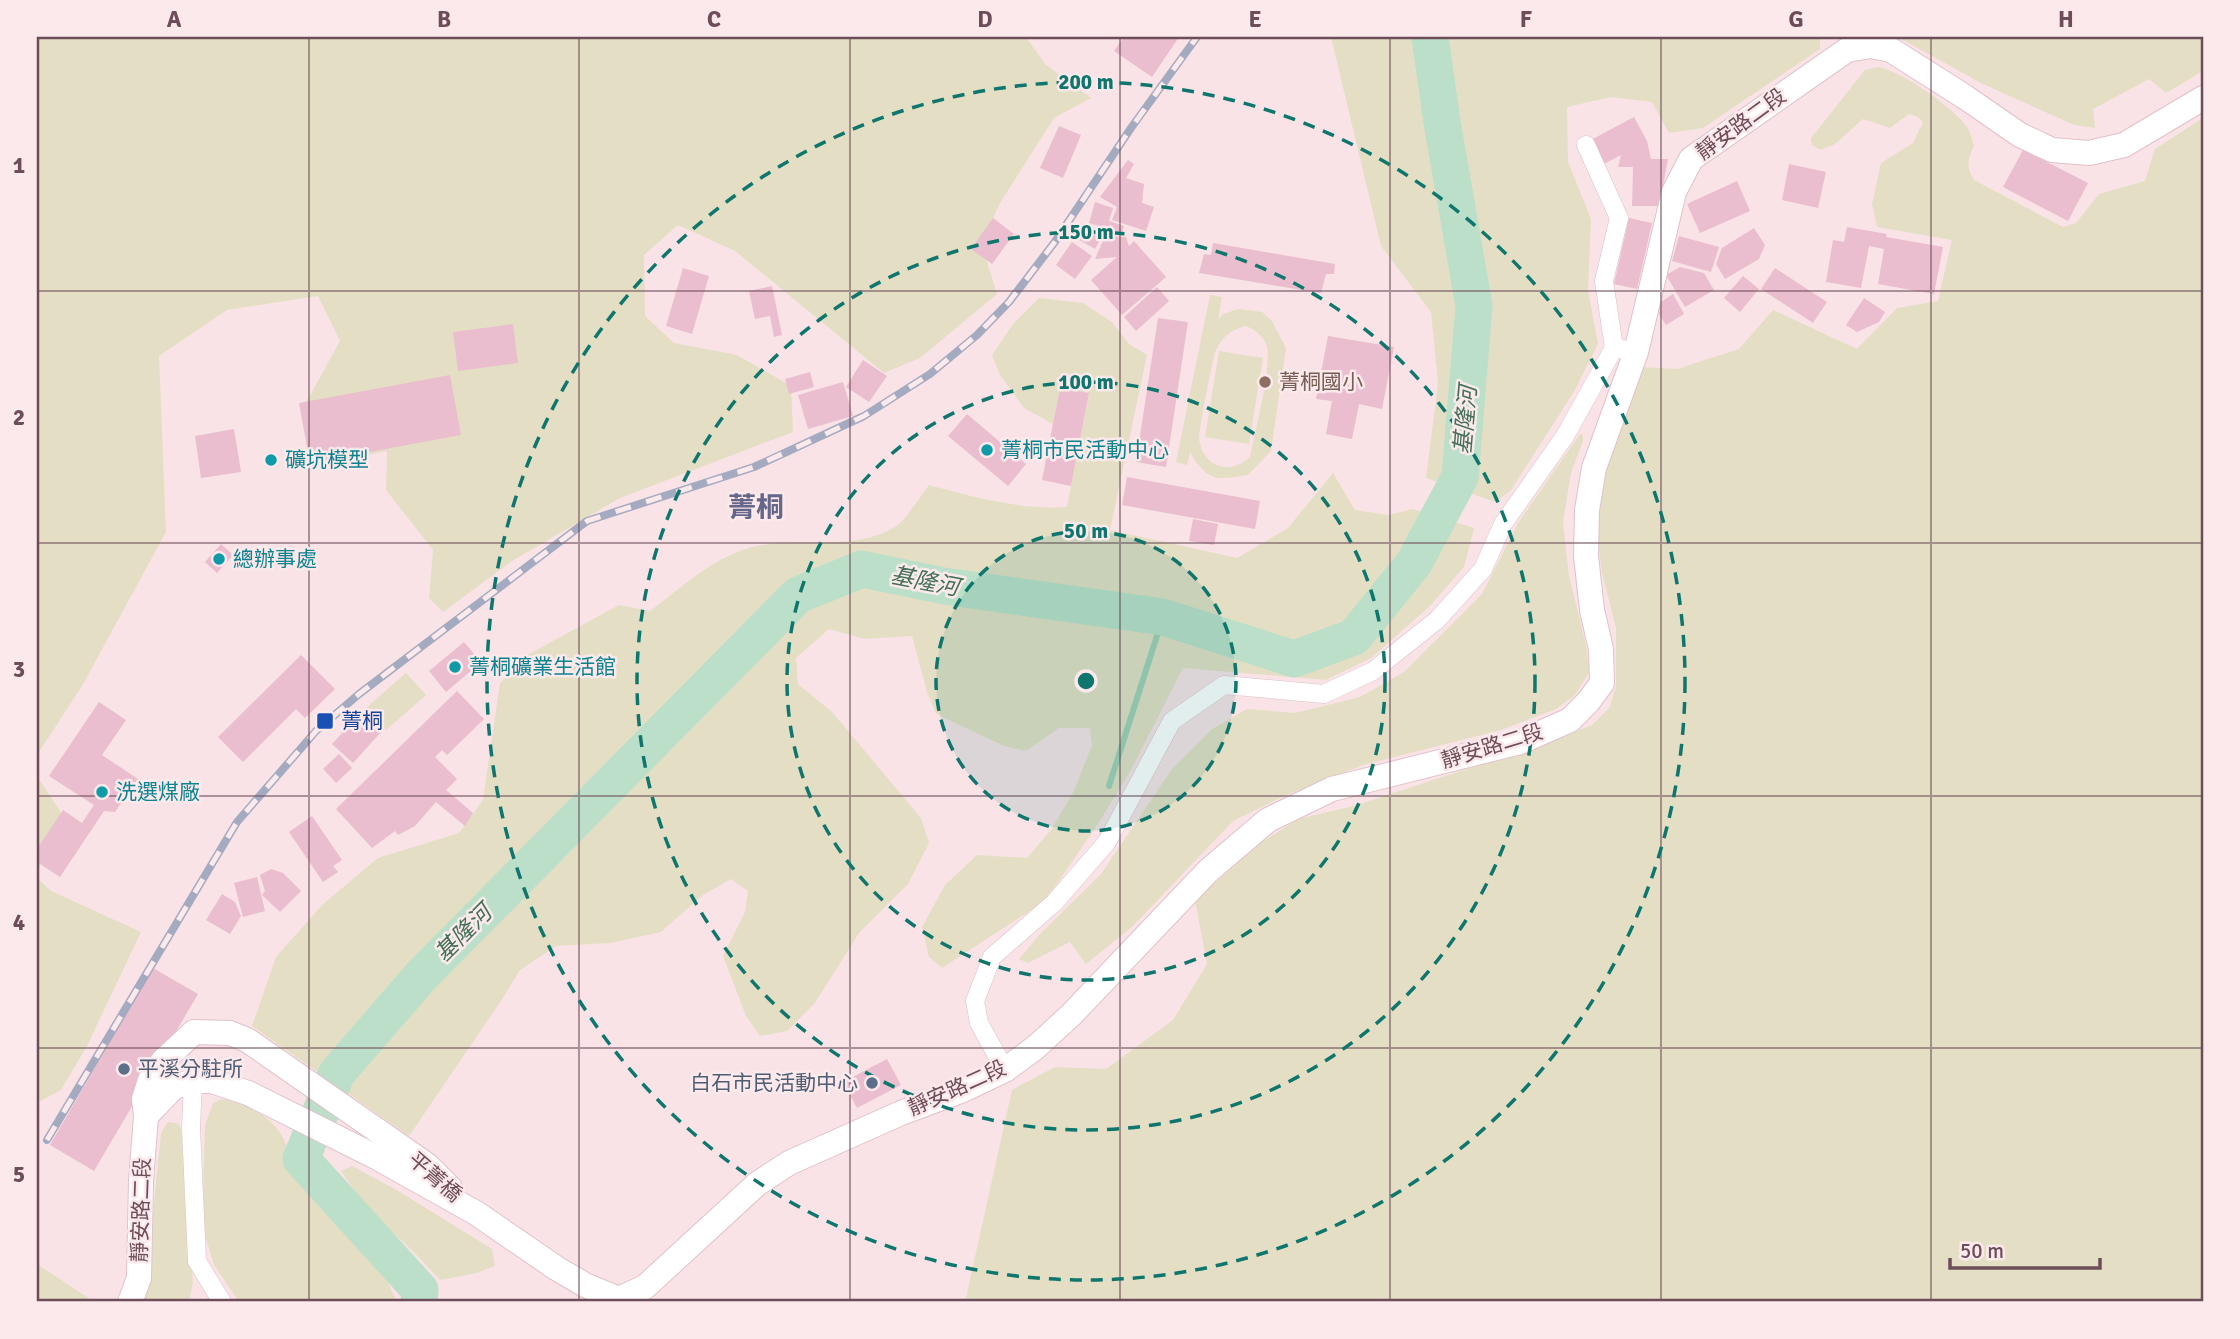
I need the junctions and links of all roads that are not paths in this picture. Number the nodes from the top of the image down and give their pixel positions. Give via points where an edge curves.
1 (2203, 97) edge
2 (1586, 145) dead end
3 (1625, 350) junction
4 (216, 1033) joint
5 (1005, 1070) junction
6 (203, 1081) junction
7 (146, 1116) junction
8 (476, 1213) junction
9 (618, 1301) edge
10 (130, 1302) edge
11 (222, 1302) edge

1 - 3 main road, 靜安路二段 via 2124,145 2089,153 2052,150 2020,135 1891,50 1871,46 1847,50 1691,159 1674,192
2 - 3 street via 1619,218 1604,281
3 - 5 street via 1503,524 1483,569 1437,620 1373,671 1324,694 1224,685 1172,721 1107,842 1054,903 992,957 975,1001 979,1023
3 - 5 main road, 靜安路二段 via 1587,510 1586,556 1602,682 1588,702 1570,720 1520,742 1332,789 1268,820 1208,871 1071,1015
4 - 7 main road, 靜安路二段 via 194,1032 163,1061 144,1099
4 - 8 main road, 平菁橋 via 247,1040 426,1165
5 - 9 main road, 靜安路二段 via 789,1163 750,1190 645,1287
6 - 7 main road via 174,1087
6 - 8 main road, 平菁橋 via 248,1093
6 - 11 street via 191,1128 197,1261
7 - 10 main road, 靜安路二段 via 139,1278
8 - 9 main road, 靜安路二段 via 556,1268

